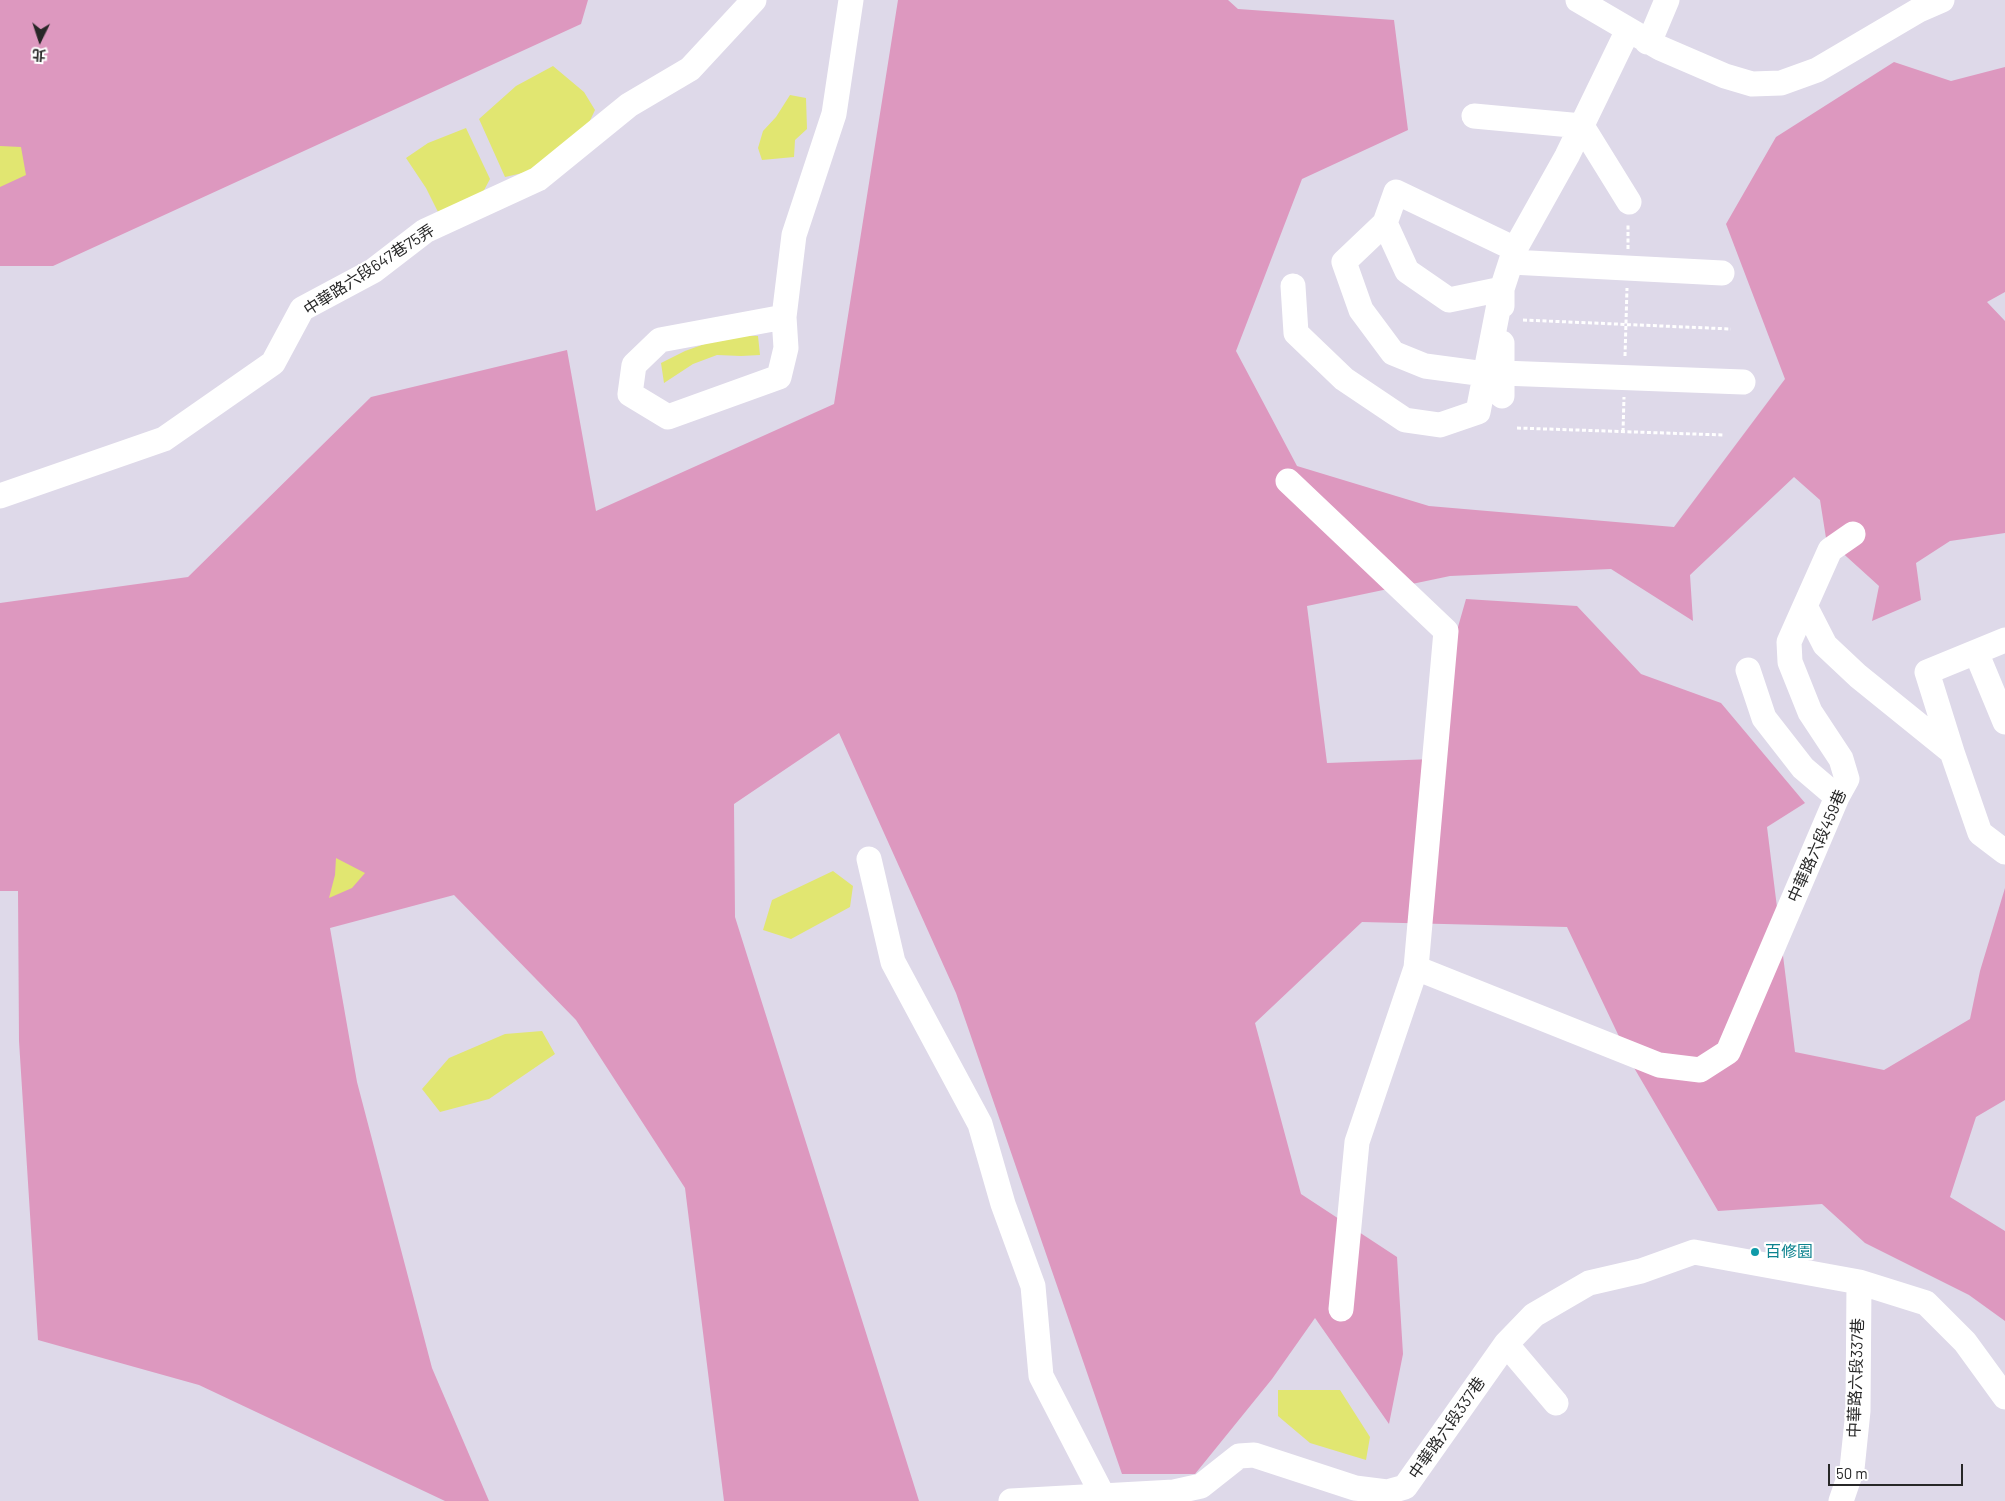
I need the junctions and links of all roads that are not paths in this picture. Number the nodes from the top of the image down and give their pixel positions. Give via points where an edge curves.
1 (754, 0) edge
2 (851, 0) edge
3 (1578, 0) edge
4 (1667, 0) edge
5 (1942, 0) edge
6 (1638, 36) junction
7 (1474, 116) dead end
8 (1582, 126) junction
9 (1629, 202) road end
10 (1385, 222) junction
11 (1513, 256) junction
12 (1722, 273) dead end
13 (1293, 286) dead end
14 (1502, 289) junction
15 (784, 316) junction
16 (1496, 381) junction
17 (1743, 382) dead end
18 (1288, 480) dead end
19 (0, 496) edge
20 (1853, 534) dead end
21 (1806, 606) junction
22 (2005, 640) edge
23 (1976, 652) junction
24 (1748, 670) dead end
25 (2005, 722) edge
26 (1952, 752) junction
27 (1837, 797) junction
28 (2005, 852) edge
29 (869, 859) dead end
30 (1416, 968) junction
31 (1859, 1282) junction
32 (1341, 1309) dead end
33 (1506, 1344) junction
34 (2005, 1397) edge
35 (1556, 1403) dead end
36 (1103, 1496) junction
37 (1384, 1497) edge
38 (1011, 1501) edge
39 (1841, 1501) edge

1 - 19 street, 中華路六段647巷75弄 via 690,69 629,105 538,179 425,231 373,271 302,309 273,363 164,439
2 - 15 street via 834,114 794,235
3 - 6 street
4 - 6 street via 1652,38
5 - 6 street via 1816,70 1782,83 1752,84 1725,76
6 - 8 street
7 - 8 street
8 - 9 street
8 - 11 street
10 - 11 street via 1396,192
10 - 14 street via 1407,271 1449,300
10 - 16 street via 1344,262 1360,310 1393,353 1425,366
11 - 12 street via 1627,268
11 - 14 street
13 - 16 street via 1296,333 1344,379 1405,420 1440,426 1478,412
14 - 16 street
15 - 15 street via 660,340 634,366 630,394 668,416 779,377 786,348
16 - 17 street via 1624,378
18 - 30 street via 1446,631
20 - 21 street, 中華路六段459巷 via 1830,550
21 - 26 street via 1825,645
21 - 27 street, 中華路六段459巷 via 1788,642 1790,662 1810,712 1841,760 1847,779
22 - 23 street
23 - 25 street
23 - 26 street via 1927,672
24 - 27 street via 1764,718 1803,768
26 - 28 street via 1980,833
27 - 30 street, 中華路六段459巷 via 1728,1052 1700,1070 1659,1065
29 - 36 street via 893,962 980,1124 1003,1204 1033,1286 1041,1376
30 - 32 street via 1357,1142
31 - 33 street, 中華路六段337巷 via 1694,1252 1641,1271 1589,1283 1534,1315
31 - 34 street, 中華路六段337巷 via 1926,1303 1965,1342
31 - 39 street, 中華路六段337巷 via 1858,1411 1852,1468
33 - 35 street
33 - 37 street, 中華路六段337巷 via 1405,1487
36 - 37 street, 中華路六段337巷 via 1174,1492 1201,1486 1239,1456 1254,1455
36 - 38 street, 中華路六段337巷

